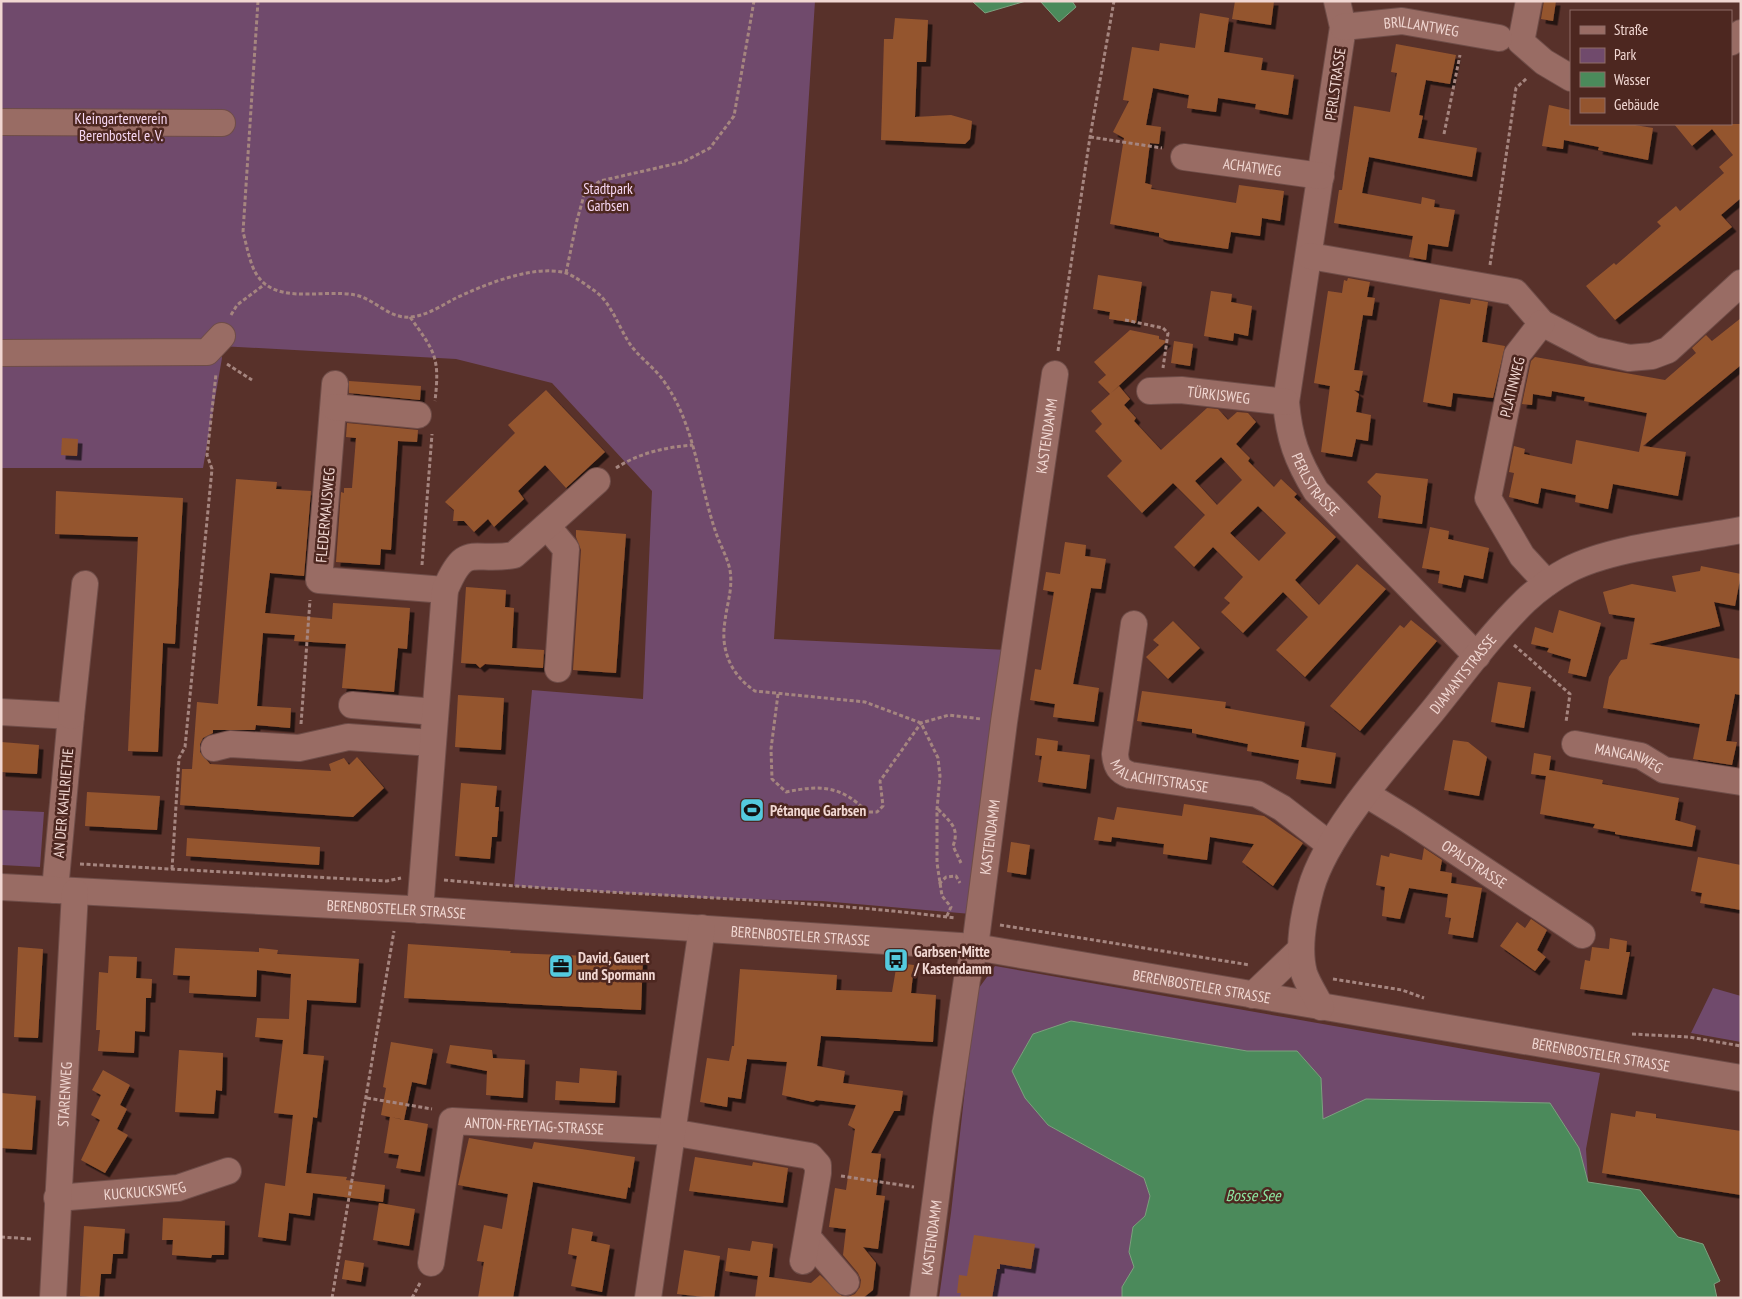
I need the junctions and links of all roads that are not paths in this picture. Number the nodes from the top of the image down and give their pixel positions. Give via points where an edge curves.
1 (1337, 1) edge
2 (1529, 1) edge
3 (1344, 27) junction
4 (1499, 38) dead end
5 (1570, 77) edge
6 (1, 122) edge
7 (222, 123) dead end
8 (1184, 157) road end
9 (1321, 176) junction
10 (1310, 256) junction
11 (1741, 283) edge
12 (1542, 323) junction
13 (220, 347) road end
14 (1, 353) edge
15 (1055, 374) road end
16 (1155, 391) road end
17 (1286, 402) junction
18 (428, 417) road end
19 (597, 481) road end
20 (547, 526) junction
21 (1741, 530) edge
22 (1547, 583) junction
23 (85, 584) dead end
24 (433, 589) junction
25 (1134, 624) dead end
26 (1477, 656) junction
27 (558, 669) dead end
28 (352, 705) dead end
29 (1, 712) edge
30 (435, 712) junction
31 (71, 716) junction
32 (432, 743) junction
33 (1575, 744) road end
34 (214, 748) dead end
35 (1741, 782) edge
36 (1366, 794) junction
37 (1330, 845) junction
38 (63, 883) junction
39 (1, 887) edge
40 (409, 909) junction
41 (702, 928) junction
42 (1582, 935) dead end
43 (975, 947) junction
44 (1295, 965) junction
45 (1253, 995) junction
46 (1321, 1007) junction
47 (1741, 1078) edge
48 (671, 1132) junction
49 (228, 1171) dead end
50 (58, 1198) junction
51 (431, 1263) dead end
52 (846, 1282) dead end
53 (53, 1298) edge
54 (648, 1298) edge
55 (923, 1298) edge

1 - 3 street, PERLSTRASSE
2 - 5 street via 1521,42 1544,62
3 - 4 street, BRILLANTWEG via 1402,21
3 - 9 street, PERLSTRASSE
6 - 7 street
8 - 9 street, ACHATWEG
9 - 10 street, PERLSTRASSE
10 - 12 street via 1516,292
10 - 17 street, PERLSTRASSE
11 - 12 street via 1668,350 1652,356 1629,358 1594,350
12 - 22 street, PLATINWEG via 1517,355 1488,498 1522,556
13 - 14 street via 207,352
15 - 43 street, KASTENDAMM
16 - 17 street, TÜRKISWEG via 1181,390
17 - 26 street, PERLSTRASSE via 1288,432 1300,466 1316,492
18 - 24 street, FLEDERMAUSWEG via 335,396 319,580
19 - 20 street
20 - 24 street via 514,555 472,555 463,559
20 - 27 street via 566,549
21 - 22 street, DIAMANTSTRASSE via 1613,554 1570,569
22 - 26 street, DIAMANTSTRASSE via 1526,600
23 - 31 street, AN DER KAHLRIETHE
24 - 30 street
25 - 37 street, MALACHITSTRASSE via 1115,754 1121,771 1257,794 1282,808
26 - 36 street, DIAMANTSTRASSE
28 - 30 street
29 - 31 street
30 - 32 street
31 - 38 street, AN DER KAHLRIETHE
32 - 34 street via 348,737 299,748 230,744
32 - 40 street via 422,878
33 - 35 street, MANGANWEG via 1641,756 1664,770
36 - 37 street, DIAMANTSTRASSE
36 - 42 street, OPALSTRASSE
37 - 44 street, DIAMANTSTRASSE via 1311,888
38 - 39 street, BERENBOSTELER STRASSE
38 - 40 street, BERENBOSTELER STRASSE
38 - 50 street, STARENWEG
40 - 41 street, BERENBOSTELER STRASSE
41 - 43 street, BERENBOSTELER STRASSE
41 - 48 street
43 - 45 street, BERENBOSTELER STRASSE
43 - 55 street, KASTENDAMM via 966,979
44 - 45 street
44 - 46 street
45 - 46 street, BERENBOSTELER STRASSE
46 - 47 street, BERENBOSTELER STRASSE
48 - 51 street, ANTON-FREYTAG-STRASSE via 452,1120
48 - 52 street, ANTON-FREYTAG-STRASSE via 810,1156 818,1165 818,1173 806,1249
48 - 54 street
49 - 50 street, KUCKUCKSWEG via 178,1188
50 - 53 street, STARENWEG

